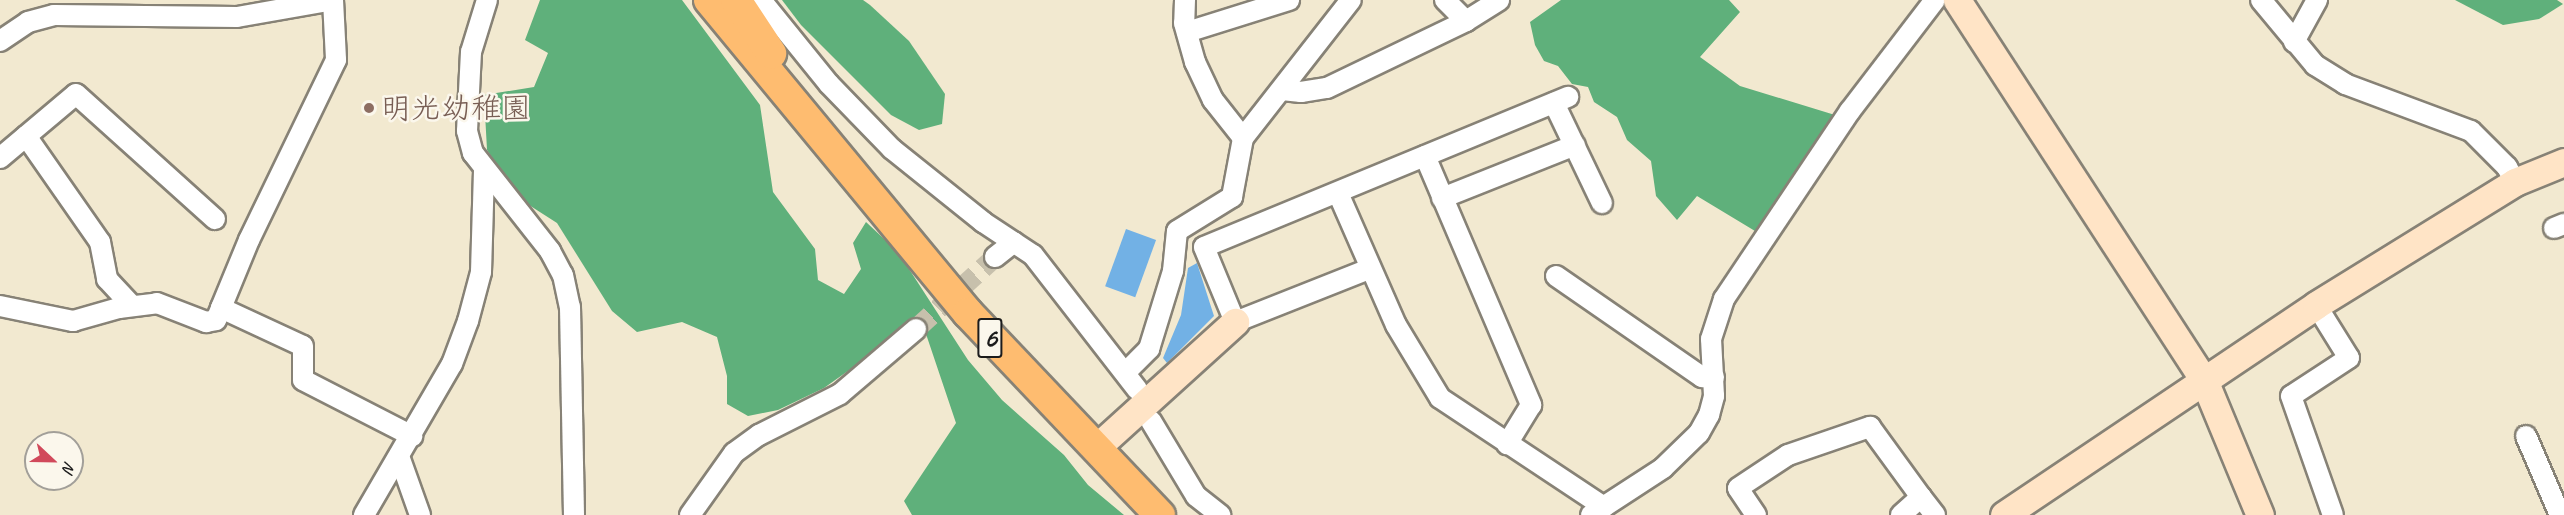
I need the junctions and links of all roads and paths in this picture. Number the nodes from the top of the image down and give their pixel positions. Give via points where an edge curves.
1 (333, 0) edge
2 (487, 0) edge
3 (709, 0) edge
4 (736, 0) edge
5 (761, 0) edge
6 (1185, 0) edge
7 (1289, 0) edge
8 (1351, 0) edge
9 (1445, 0) edge
10 (1499, 0) edge
11 (1935, 0) edge
12 (1957, 0) edge
13 (2261, 0) edge
14 (2317, 0) edge
15 (1466, 21) junction
16 (1187, 32) junction
17 (0, 41) edge
18 (2294, 42) junction
19 (1282, 90) junction
20 (26, 136) junction
21 (1243, 138) junction
22 (1575, 146) junction
23 (833, 149) junction
24 (1425, 156) junction
25 (0, 158) edge
26 (2564, 162) edge
27 (484, 168) junction
28 (2515, 182) junction
29 (1338, 193) junction
30 (1442, 198) junction
31 (1602, 202) dead end
32 (215, 219) dead end
33 (1014, 242) junction
34 (995, 257) tunnel mouth
35 (1369, 270) junction
36 (1556, 276) dead end
37 (0, 306) edge
38 (132, 306) junction
39 (2316, 306) junction
40 (221, 308) junction
41 (1235, 322) junction
42 (916, 329) tunnel mouth
43 (1126, 372) junction
44 (1714, 377) junction
45 (2204, 380) junction
46 (1137, 389) dead end
47 (1151, 421) dead end
48 (412, 436) junction
49 (2526, 436) dead end
50 (1508, 444) junction
51 (1096, 448) junction
52 (399, 456) junction
53 (1921, 497) junction
54 (1598, 511) edge
55 (364, 515) edge
56 (420, 515) edge
57 (574, 515) edge
58 (690, 515) edge
59 (1160, 515) edge
60 (1221, 515) edge
61 (1756, 515) edge
62 (1901, 515) edge
63 (1935, 515) edge
64 (2004, 515) edge
65 (2259, 515) edge
66 (2333, 515) edge
67 (2560, 515) edge

1 - 17 street via 237,17 54,15 28,22
1 - 40 street via 336,60 249,240
2 - 27 street via 471,52 467,131 473,153
3 - 23 main road, 6
4 - 23 main road, 6
5 - 33 street via 829,84 892,149
6 - 16 street
7 - 16 street
8 - 19 street
9 - 15 street
10 - 15 street
11 - 44 street via 1850,111 1736,277 1711,339
12 - 45 street
13 - 18 street
14 - 18 street
15 - 19 street via 1327,88
16 - 21 street via 1213,100
18 - 28 street via 2315,65 2346,84 2470,131 2507,167
19 - 21 street
20 - 25 street
20 - 32 street via 76,94
20 - 38 street via 100,242 107,279
21 - 43 street via 1232,197 1177,231 1173,271 1149,349
22 - 24 street via 1561,100
22 - 30 street
22 - 31 street
23 - 51 main road, 6 via 975,321
24 - 29 street
24 - 30 street
26 - 28 street
27 - 48 street via 481,272 468,321 452,364
27 - 57 street via 550,251 563,275 570,307
28 - 39 street
29 - 35 street
29 - 41 street via 1204,247
30 - 50 street via 1531,405
33 - 34 street
33 - 43 street via 1033,255
35 - 41 street
35 - 50 street via 1395,325 1440,398
36 - 44 street via 1702,377
37 - 38 street via 73,321
38 - 40 street via 157,303 206,322 216,320
39 - 45 street
39 - 66 street via 2349,358 2291,396
40 - 48 street via 303,346 303,380
41 - 51 street
42 - 58 street via 840,394 759,435 735,453
43 - 46 street
44 - 54 street via 1709,415 1699,434 1663,468
45 - 64 street
45 - 65 street
47 - 60 street via 1196,496
48 - 52 street
49 - 67 street
50 - 54 street
51 - 59 main road, 6
52 - 55 street
52 - 56 street
53 - 61 street via 1870,427 1788,455 1738,489
53 - 62 street
53 - 63 street

